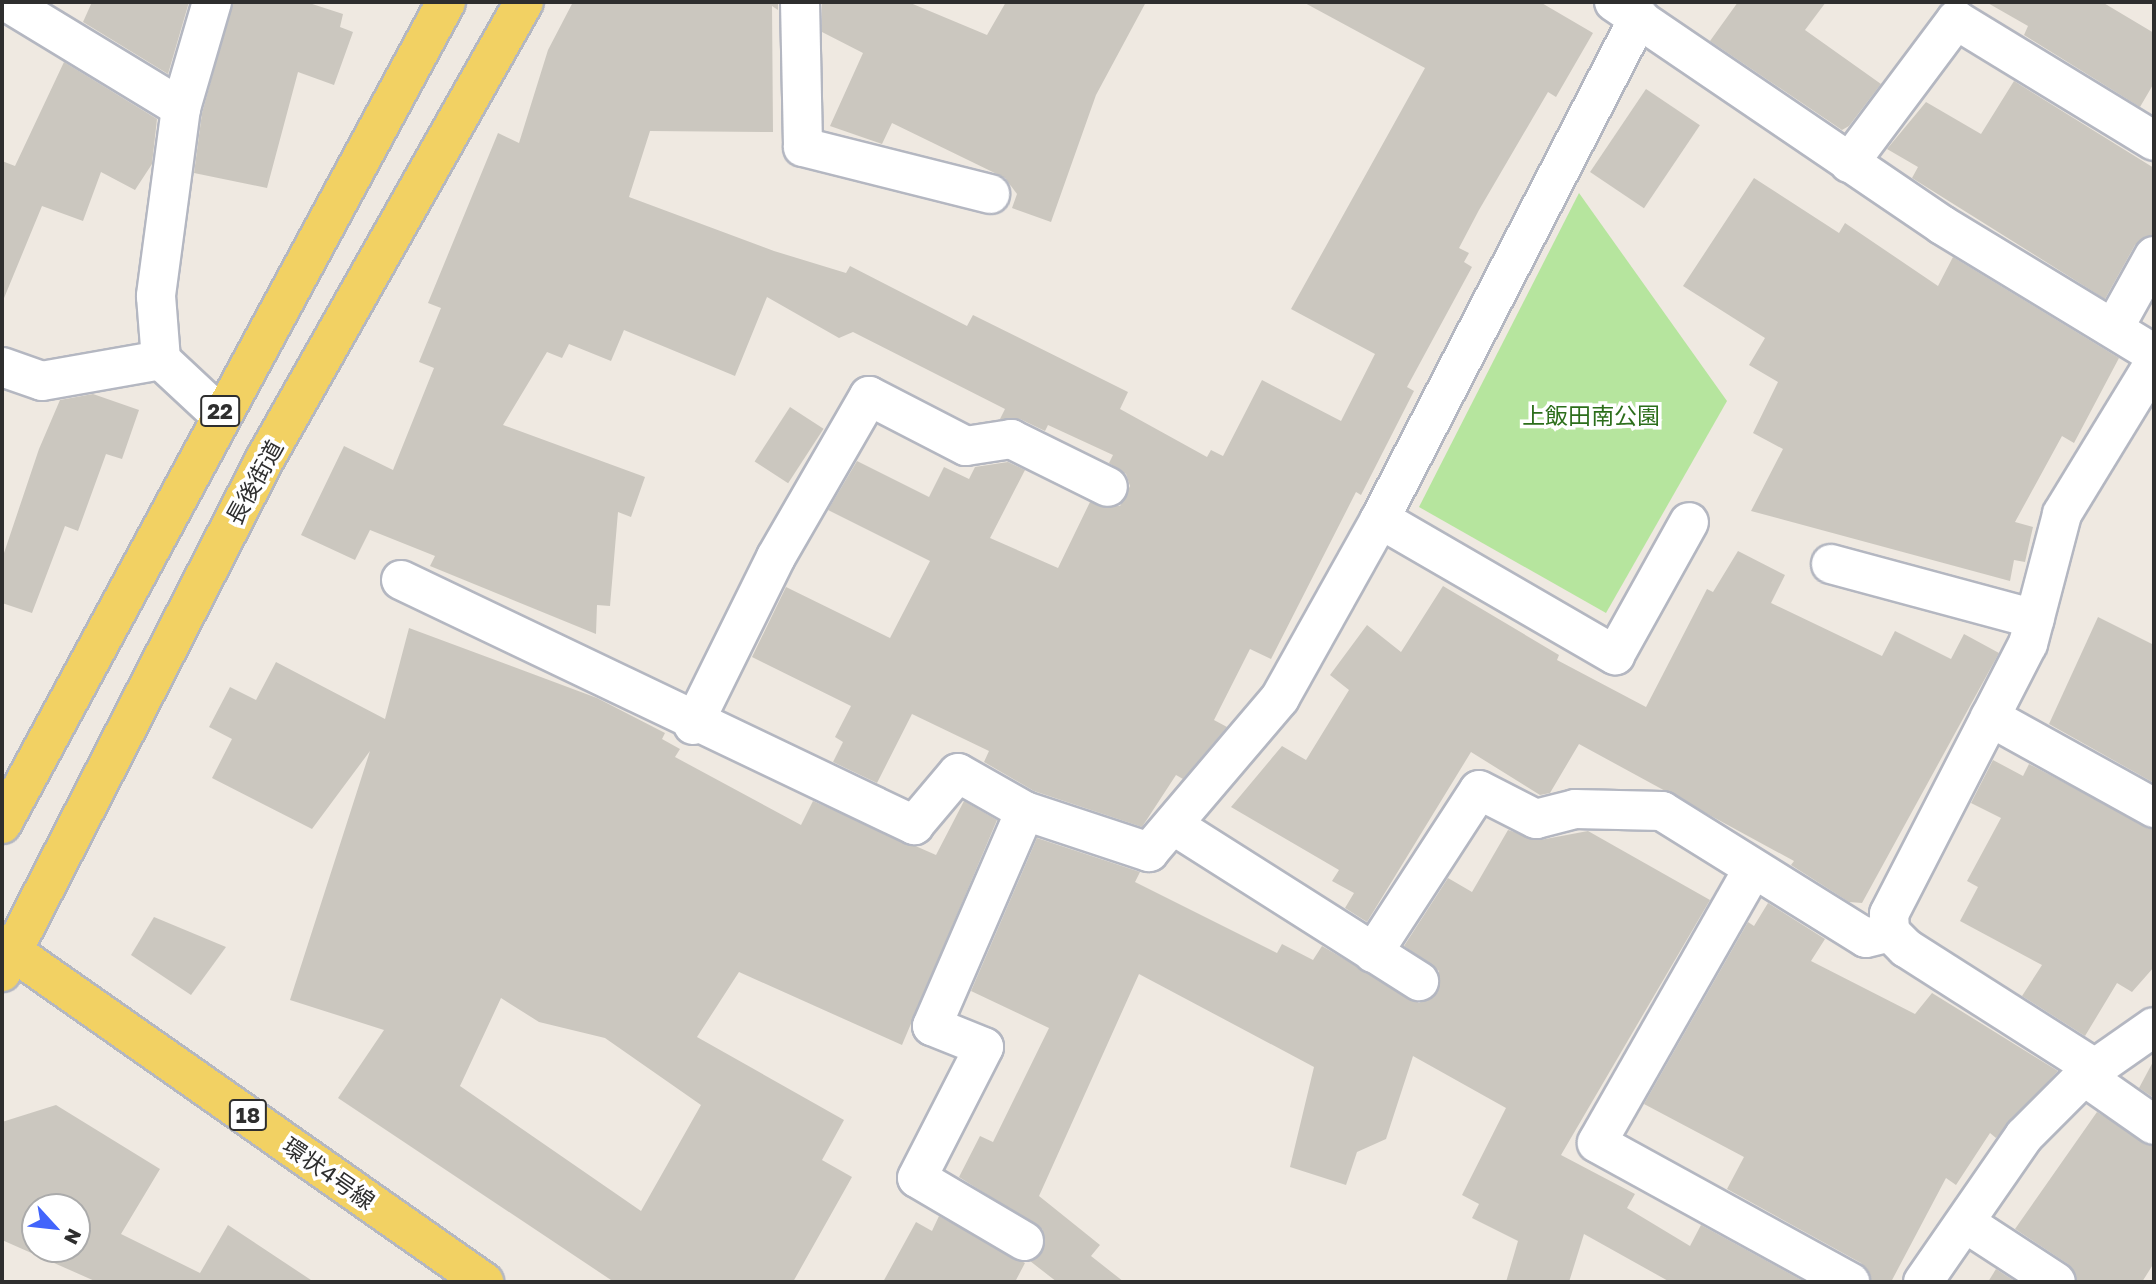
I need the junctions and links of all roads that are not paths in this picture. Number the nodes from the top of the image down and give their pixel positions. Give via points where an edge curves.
1 (7, 2) edge
2 (212, 2) edge
3 (446, 2) edge
4 (524, 2) edge
5 (800, 2) edge
6 (1627, 10) edge
7 (181, 108) junction
8 (2154, 141) edge
9 (1849, 163) junction
10 (990, 194) dead end
11 (2154, 256) edge
12 (2115, 326) junction
13 (2154, 354) edge
14 (161, 360) junction
15 (2154, 363) edge
16 (2, 367) edge
17 (219, 414) junction
18 (1108, 487) dead end
19 (1380, 519) junction
20 (1689, 522) dead end
21 (1831, 564) dead end
22 (401, 580) dead end
23 (2035, 618) junction
24 (1990, 717) junction
25 (693, 725) junction
26 (2154, 808) edge
27 (1025, 811) junction
28 (2, 824) edge
29 (1176, 827) junction
30 (1754, 869) junction
31 (1890, 932) junction
32 (1373, 953) junction
33 (5, 956) edge
34 (1419, 981) dead end
35 (2154, 1027) edge
36 (2090, 1072) junction
37 (2154, 1125) edge
38 (1967, 1224) junction
39 (1024, 1241) dead end
40 (484, 1282) edge
41 (1850, 1282) edge
42 (1923, 1282) edge
43 (2056, 1282) edge

1 - 7 street
2 - 7 street
3 - 17 main road, 22
4 - 33 main road, 長後街道 via 265,459
5 - 10 street via 803,147
6 - 9 street
6 - 19 street
7 - 14 street via 156,296
8 - 9 street via 1956,20
9 - 12 street
11 - 12 street
12 - 13 street
14 - 16 street via 42,382
14 - 17 street
15 - 23 street via 2062,514
17 - 28 main road, 22
18 - 25 street via 1010,439 966,446 869,396 776,557
19 - 20 street via 1615,656
19 - 29 street via 1280,698
21 - 23 street
22 - 25 street
23 - 24 street
24 - 26 street
24 - 31 street via 1889,914
25 - 27 street via 914,825 958,772
27 - 29 street via 1149,852
27 - 39 street via 932,1026 984,1047 917,1178
29 - 32 street
30 - 31 street via 1866,938
30 - 32 street via 1662,811 1575,809 1536,819 1479,790
30 - 41 street via 1597,1143
31 - 36 street via 1906,948
32 - 34 street
33 - 40 main road, 環状4号線 / 18
35 - 36 street
36 - 37 street
36 - 38 street via 2024,1136
38 - 42 street
38 - 43 street

